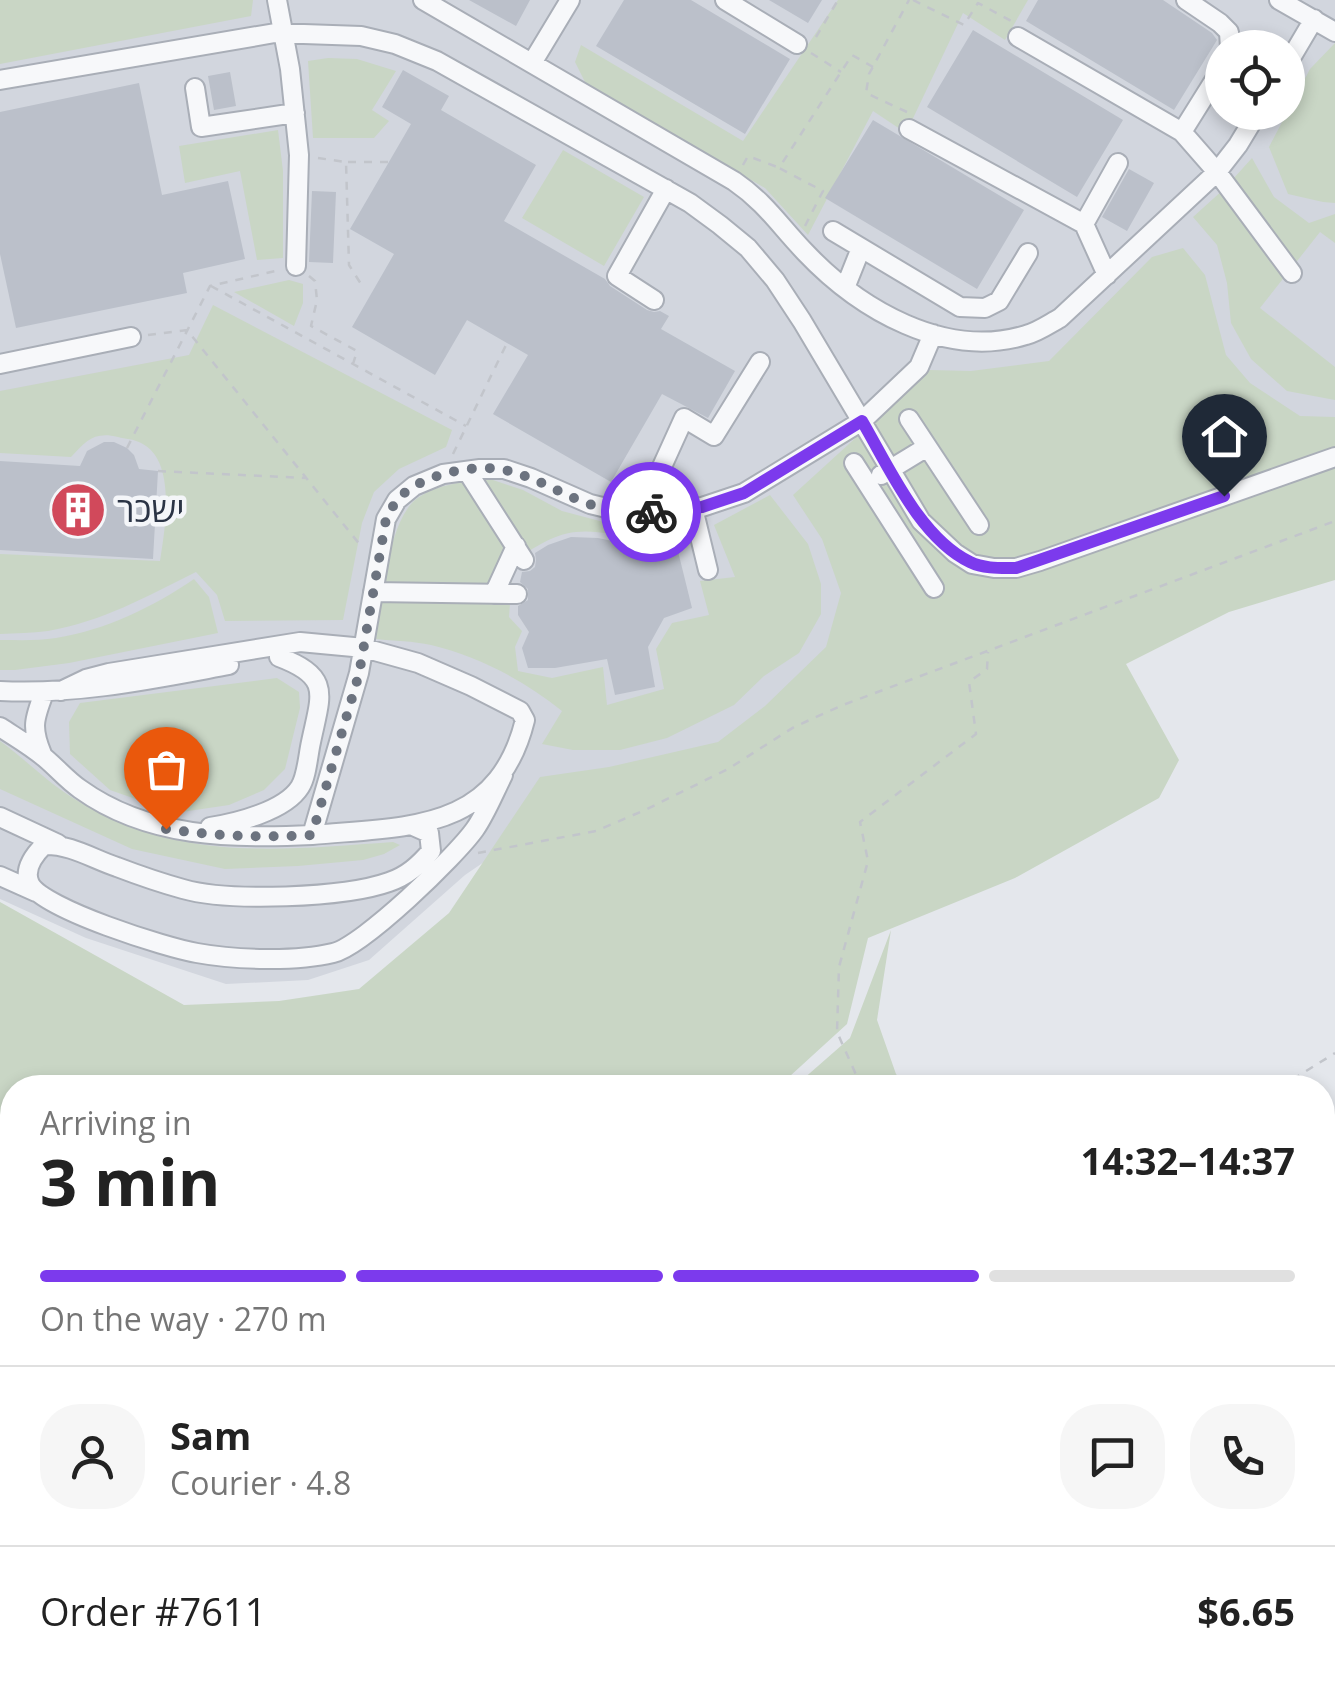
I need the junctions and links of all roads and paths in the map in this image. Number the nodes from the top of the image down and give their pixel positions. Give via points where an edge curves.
1 (277, 0) edge
2 (423, 0) edge
3 (570, 0) edge
4 (725, 0) edge
5 (838, 0) edge
6 (911, 0) edge
7 (1186, 0) edge
8 (1279, 0) edge
9 (1314, 20) junction
10 (1227, 30) edge
11 (1335, 32) edge
12 (285, 34) junction
13 (1305, 35) edge
14 (1018, 38) joint
15 (797, 44) dead end
16 (532, 63) junction
17 (873, 67) junction
18 (841, 72) junction
19 (0, 80) edge
20 (195, 88) dead end
21 (1205, 95) edge
22 (295, 113) junction
23 (910, 130) joint
24 (1246, 130) edge
25 (1182, 132) junction
26 (299, 155) junction
27 (346, 162) junction
28 (388, 162) dead end
29 (1118, 163) dead end
30 (779, 168) junction
31 (1218, 172) junction
32 (734, 181) junction
33 (666, 189) junction
34 (1084, 224) junction
35 (833, 231) dead end
36 (796, 243) junction
37 (861, 248) junction
38 (1028, 253) dead end
39 (296, 266) junction
40 (1292, 273) dead end
41 (1106, 275) junction
42 (361, 284) dead end
43 (210, 286) junction
44 (845, 288) junction
45 (654, 300) dead end
46 (187, 330) junction
47 (933, 334) junction
48 (131, 337) joint
49 (507, 342) dead end
50 (760, 362) dead end
51 (0, 364) edge
52 (353, 364) junction
53 (909, 419) dead end
54 (862, 421) junction
55 (466, 426) junction
56 (928, 447) junction
57 (127, 448) dead end
58 (1335, 457) edge
59 (854, 463) dead end
60 (890, 469) junction
61 (158, 470) dead end
62 (466, 470) junction
63 (443, 474) junction
64 (306, 478) junction
65 (866, 483) junction
66 (692, 508) junction
67 (644, 511) junction
68 (1335, 521) edge
69 (979, 525) dead end
70 (378, 567) junction
71 (708, 570) dead end
72 (934, 588) dead end
73 (373, 592) junction
74 (494, 594) junction
75 (517, 594) dead end
76 (364, 648) junction
77 (988, 651) junction
78 (279, 657) junction
79 (0, 690) edge
80 (52, 692) junction
81 (0, 727) edge
82 (42, 756) junction
83 (503, 775) junction
84 (0, 817) edge
85 (412, 825) junction
86 (180, 831) junction
87 (312, 835) junction
88 (58, 844) junction
89 (452, 858) junction
90 (0, 876) edge
91 (37, 893) junction
92 (1335, 1053) edge
93 (856, 1075) edge
94 (1300, 1075) edge

1 - 12 street
2 - 16 street
3 - 16 street
4 - 15 street
5 - 18 path via 808,50
6 - 14 path via 964,26 978,3 1013,22
6 - 17 path
7 - 10 street
8 - 9 street
9 - 11 street
9 - 13 street
12 - 19 street
12 - 22 street
12 - 33 street via 361,36 437,60
14 - 25 street
16 - 32 street
17 - 18 path via 852,54
17 - 23 path via 866,93 916,117
18 - 30 path
20 - 22 street via 201,127
21 - 25 street
22 - 26 street
23 - 34 street
24 - 31 street
25 - 31 street
26 - 27 path
26 - 39 street
27 - 28 path
27 - 42 path via 349,265
29 - 34 street
30 - 32 path via 748,156
30 - 36 path via 823,191
31 - 40 street
31 - 41 street
32 - 36 street
33 - 45 street via 617,276
33 - 54 street via 748,248
34 - 41 street
35 - 37 street
36 - 44 street
37 - 38 street via 960,307 985,308 1000,301
37 - 44 street
39 - 43 path
39 - 52 path via 315,281 311,326 357,351
41 - 47 street via 1060,318 1029,335 965,342
43 - 46 path
43 - 52 path
44 - 47 street
46 - 48 path
46 - 57 path
46 - 64 path
47 - 54 street via 919,366
48 - 51 street
49 - 55 path
50 - 67 street via 714,436 684,418
52 - 55 path
53 - 56 street
54 - 60 street
54 - 66 street via 744,493
55 - 63 path
56 - 60 street
56 - 69 street
58 - 60 street via 1016,568 972,564 955,553 921,521
59 - 65 street
60 - 65 street
61 - 64 path
62 - 63 street
62 - 67 street via 504,470 590,504
62 - 74 street via 520,553
63 - 70 street via 397,500 386,519
64 - 70 path
65 - 72 street
66 - 67 street
66 - 71 street
68 - 77 path
70 - 73 street
73 - 74 street
73 - 76 street
74 - 75 street
76 - 78 street
76 - 80 street via 300,642 109,672
76 - 83 street via 418,663 520,711 520,739
76 - 87 street
77 - 89 path via 794,727 728,769 596,831
77 - 93 path via 987,669 970,682 976,734 860,822 868,861 840,967 837,1032
78 - 80 street
78 - 86 street via 304,666 321,695 301,786 260,814
79 - 80 street
80 - 82 street via 36,714 33,732
81 - 82 street
82 - 86 street via 105,805
83 - 85 street via 462,810
83 - 89 street
84 - 88 street
85 - 87 street
85 - 88 street via 429,833 431,851 416,868 361,888 281,896 187,890
86 - 87 street
88 - 91 street via 44,845 28,870
89 - 91 street via 356,942 335,953 299,957 197,953 108,928
90 - 91 street
92 - 94 path

